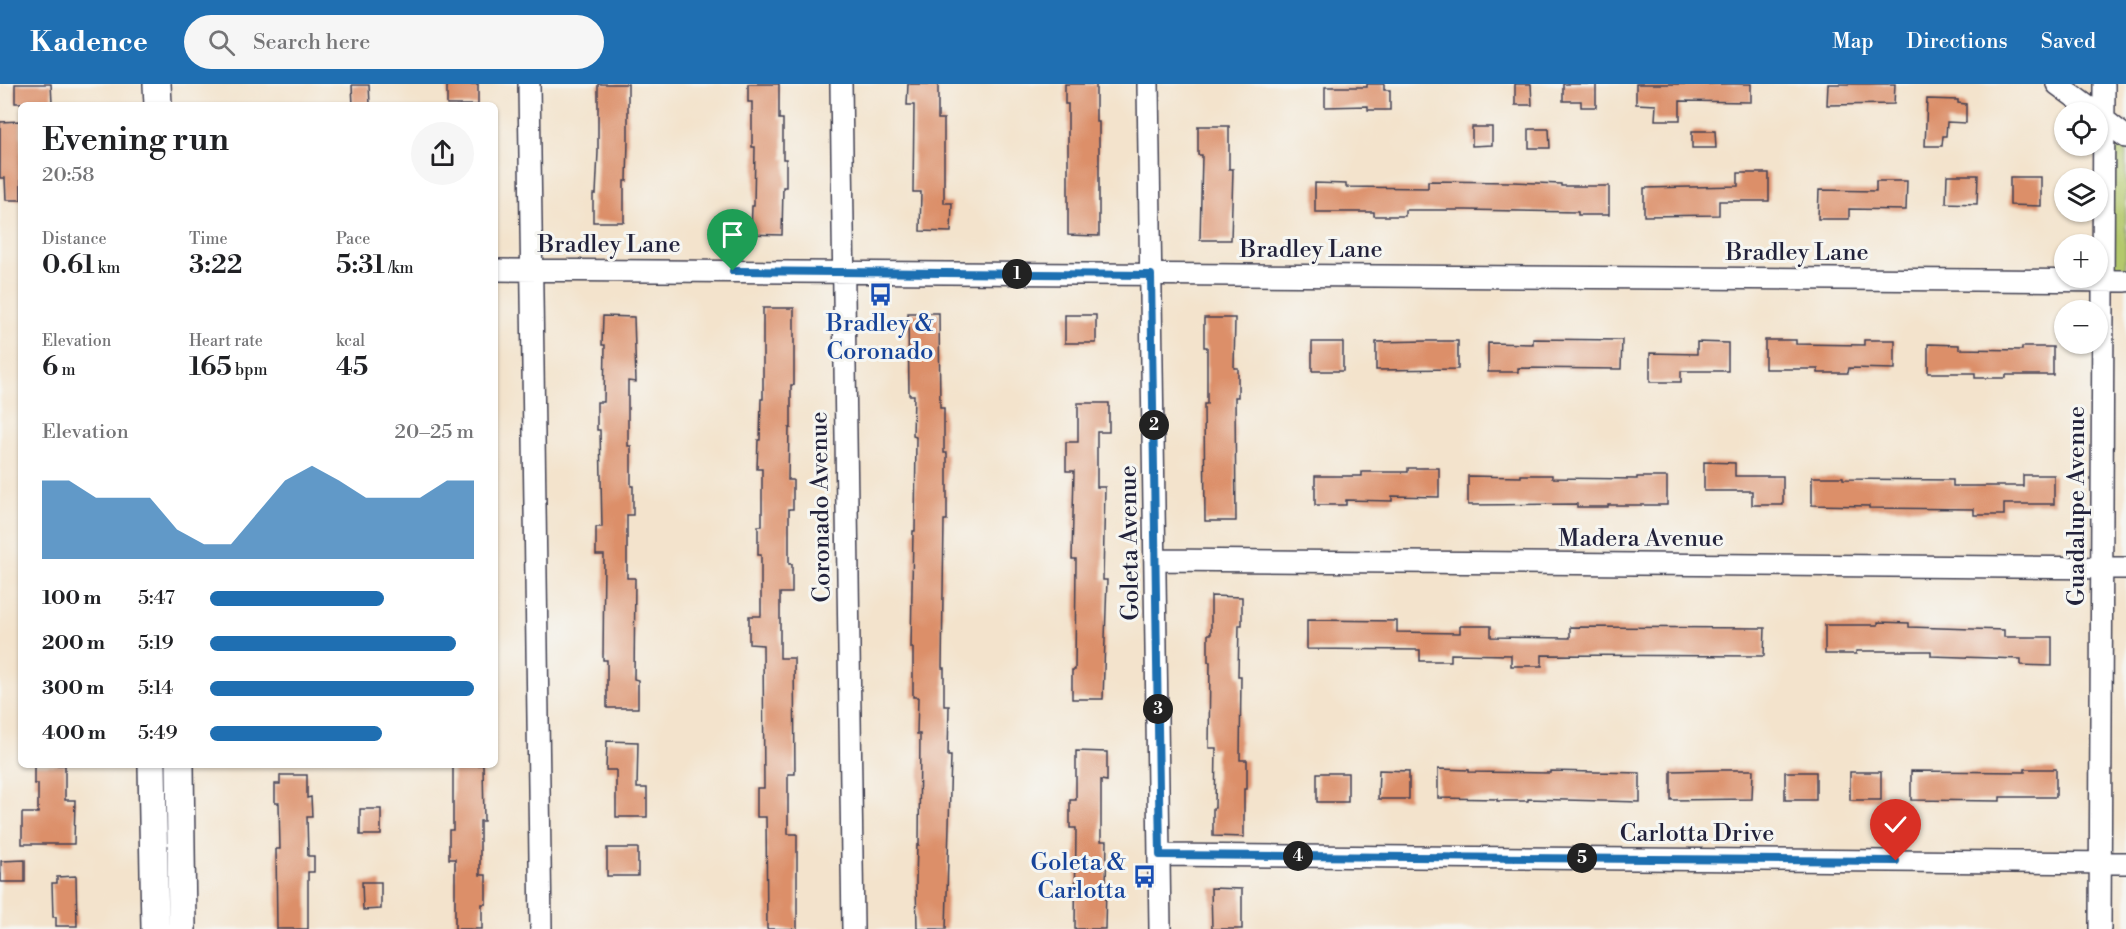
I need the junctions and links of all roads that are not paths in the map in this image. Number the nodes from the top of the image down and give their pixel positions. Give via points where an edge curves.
1 (157, 84) edge
2 (529, 84) edge
3 (841, 84) edge
4 (1148, 84) edge
5 (2057, 84) edge
6 (2104, 84) edge
7 (158, 102) edge
8 (2081, 102) edge
9 (2101, 102) edge
10 (2108, 123) edge
11 (2126, 137) edge
12 (2099, 156) edge
13 (2102, 234) edge
14 (498, 270) edge
15 (532, 270) junction
16 (843, 272) junction
17 (1151, 275) junction
18 (2054, 281) edge
19 (2108, 281) edge
20 (2126, 281) edge
21 (2103, 288) edge
22 (1156, 560) junction
23 (2102, 568) junction
24 (2126, 568) edge
25 (153, 768) edge
26 (180, 768) edge
27 (1160, 855) junction
28 (2100, 863) junction
29 (2126, 863) edge
30 (155, 929) edge
31 (182, 929) edge
32 (540, 929) edge
33 (853, 929) edge
34 (1160, 929) edge
35 (2100, 929) edge

1 - 7 street
2 - 15 street
3 - 16 street, Coronado Avenue
4 - 17 street, Goleta Avenue
5 - 8 street
6 - 9 street, Guadalupe Avenue
10 - 11 street
12 - 13 street, Guadalupe Avenue
14 - 15 street, Bradley Lane
15 - 16 street, Bradley Lane
15 - 32 street
16 - 17 street, Bradley Lane
16 - 33 street, Coronado Avenue
17 - 18 street, Bradley Lane
17 - 22 street, Goleta Avenue
19 - 20 street, Bradley Lane
21 - 23 street, Guadalupe Avenue
22 - 23 street, Madera Avenue
22 - 27 street, Goleta Avenue
23 - 24 street, Madera Avenue
23 - 28 street, Guadalupe Avenue
25 - 30 street
26 - 31 street
27 - 28 street, Carlotta Drive
27 - 34 street, Goleta Avenue
28 - 29 street, Carlotta Drive
28 - 35 street, Guadalupe Avenue

